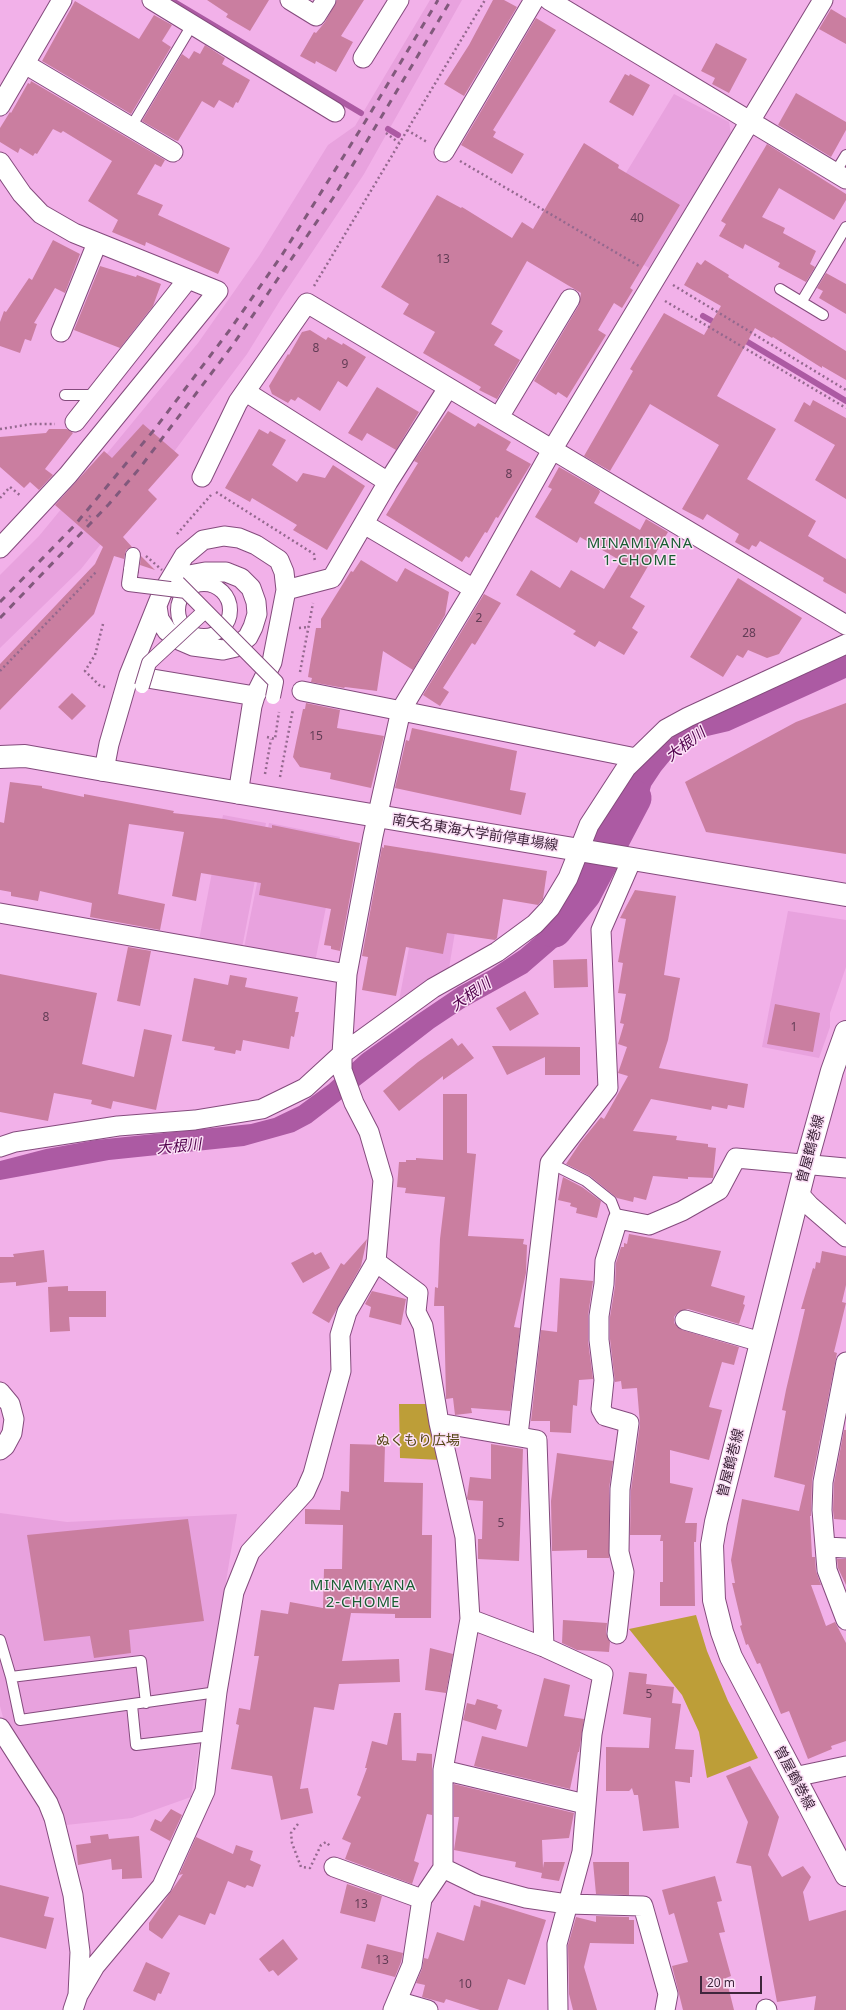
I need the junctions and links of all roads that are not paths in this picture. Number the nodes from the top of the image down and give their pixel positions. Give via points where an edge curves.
1 (62, 0) edge
2 (152, 0) edge
3 (290, 0) edge
4 (326, 0) edge
5 (399, 0) edge
6 (534, 0) edge
7 (823, 0) edge
8 (557, 2) edge
9 (192, 25) junction
10 (364, 58) dead end
11 (25, 64) junction
12 (0, 106) edge
13 (335, 112) dead end
14 (750, 122) junction
15 (131, 127) junction
16 (173, 152) dead end
17 (444, 152) road end
18 (846, 155) edge
19 (2, 169) edge
20 (841, 176) edge
21 (846, 227) edge
22 (97, 243) junction
23 (188, 279) junction
24 (780, 289) dead end
25 (570, 299) dead end
26 (802, 301) junction
27 (823, 315) dead end
28 (61, 332) dead end
29 (448, 388) junction
30 (246, 392) junction
31 (97, 394) junction
32 (65, 395) dead end
33 (499, 417) junction
34 (75, 422) road end
35 (552, 450) junction
36 (202, 477) dead end
37 (388, 482) junction
38 (364, 524) junction
39 (0, 548) edge
40 (133, 555) dead end
41 (474, 589) junction
42 (286, 590) junction
43 (171, 593) junction
44 (205, 611) junction
45 (846, 624) edge
46 (222, 628) junction
47 (186, 629) junction
48 (846, 644) edge
49 (136, 681) junction
50 (302, 691) dead end
51 (264, 696) junction
52 (401, 710) junction
53 (0, 757) edge
54 (636, 758) junction
55 (104, 770) junction
56 (238, 794) junction
57 (378, 817) junction
58 (580, 850) junction
59 (628, 858) junction
60 (846, 895) edge
61 (0, 913) edge
62 (347, 974) junction
63 (846, 1032) edge
64 (342, 1062) junction
65 (0, 1147) edge
66 (550, 1163) junction
67 (806, 1164) junction
68 (846, 1168) edge
69 (799, 1194) junction
70 (618, 1220) junction
71 (846, 1237) edge
72 (376, 1262) junction
73 (685, 1320) dead end
74 (761, 1342) junction
75 (846, 1362) edge
76 (0, 1392) edge
77 (841, 1414) edge
78 (439, 1423) junction
79 (518, 1435) junction
80 (0, 1450) edge
81 (826, 1547) junction
82 (846, 1548) edge
83 (470, 1619) junction
84 (846, 1620) edge
85 (617, 1634) dead end
86 (0, 1640) edge
87 (544, 1647) junction
88 (11, 1677) junction
89 (217, 1692) junction
90 (146, 1703) junction
91 (132, 1705) junction
92 (0, 1728) edge
93 (211, 1736) junction
94 (846, 1766) edge
95 (443, 1770) junction
96 (794, 1777) junction
97 (585, 1804) junction
98 (334, 1867) road end
99 (443, 1868) junction
100 (846, 1875) edge
101 (422, 1899) junction
102 (567, 1904) junction
103 (76, 2002) edge
104 (395, 2005) edge
105 (428, 2010) edge
106 (558, 2010) edge
107 (665, 2010) edge

1 - 11 street
2 - 9 street
3 - 4 street via 316,16
5 - 10 street
6 - 17 street
7 - 14 street
8 - 14 street via 654,58
9 - 13 street
9 - 15 lane
11 - 12 street
11 - 15 street
14 - 20 street
14 - 35 street
15 - 16 street
18 - 20 lane
19 - 22 street via 41,214
21 - 26 lane
22 - 23 street
22 - 28 street
23 - 31 street
23 - 39 street via 221,286 68,475
24 - 26 lane
25 - 33 street
26 - 27 lane
29 - 30 street via 307,303
29 - 33 street
29 - 37 street
30 - 36 street via 238,402
30 - 37 street
31 - 32 lane
31 - 34 street
33 - 35 street
35 - 41 street
35 - 45 street
37 - 38 street
38 - 41 street
38 - 42 street via 332,578
40 - 43 street, bridge via 130,584
41 - 52 street
42 - 43 street via 284,572 279,560 256,545 239,538 224,536 203,540 184,556
42 - 51 street
43 - 43 street via 177,580 189,575 226,572 240,578 251,588 257,614 253,627 248,637 236,647 210,650 193,646 167,631 159,619
43 - 44 street, bridge
43 - 46 street via 201,584 209,585 223,593 230,607
43 - 47 street
43 - 49 street
44 - 46 street, bridge
44 - 47 street, bridge
46 - 47 street via 207,636
46 - 51 street, bridge via 279,682
47 - 49 street, bridge via 149,663
48 - 54 street via 688,717 666,729
49 - 51 street
49 - 55 street via 109,744
50 - 52 street
51 - 56 street
52 - 54 street
52 - 57 street
53 - 55 main road, 南矢名東海大学前停車場線 via 25,756
54 - 58 street via 626,768 589,826
55 - 56 main road, 南矢名東海大学前停車場線
56 - 57 main road, 南矢名東海大学前停車場線
57 - 58 main road, 南矢名東海大学前停車場線
57 - 62 street
58 - 59 main road, 南矢名東海大学前停車場線
58 - 64 street via 568,878 550,908 535,924 497,952 433,988
59 - 60 main road, 南矢名東海大学前停車場線
59 - 66 street via 601,930 608,1088
61 - 62 street
62 - 64 street
63 - 67 main road, 曽屋鶴巻線 via 832,1071
64 - 65 street via 305,1088 262,1110 196,1120 118,1126 15,1142
64 - 72 street via 354,1103 369,1132 383,1180
66 - 70 lane via 586,1181 610,1201
66 - 79 street
67 - 68 street
67 - 69 main road, 曽屋鶴巻線
67 - 70 street via 736,1158 719,1190 682,1211 649,1225
69 - 71 street
69 - 74 main road, 曽屋鶴巻線
70 - 85 street via 605,1261 599,1316 604,1380 601,1409 605,1416 629,1423 620,1489 619,1552 624,1572
72 - 78 street via 418,1293 416,1312 423,1326
72 - 89 street via 347,1312 341,1330 341,1371 313,1474 304,1492 250,1552 234,1592
73 - 74 street
74 - 96 main road, 曽屋鶴巻線 via 716,1522 712,1545 714,1600 731,1657
75 - 77 street
76 - 80 street via 10,1404 14,1419 12,1433
77 - 81 street via 823,1482 822,1510
78 - 79 street
78 - 83 street via 466,1537
79 - 87 street via 537,1440
81 - 82 street
81 - 84 street via 827,1570
83 - 87 street
83 - 95 street
86 - 88 lane
87 - 97 street via 603,1674 592,1734
88 - 90 lane via 141,1661
88 - 91 lane via 20,1720
89 - 90 lane
89 - 93 street
90 - 91 lane
91 - 93 lane via 136,1745
92 - 103 street via 48,1803 54,1818 73,1895 80,1952
93 - 103 street via 204,1790 162,1886 95,1966
94 - 96 street
95 - 97 street
95 - 99 street
96 - 100 main road, 曽屋鶴巻線
97 - 102 street via 582,1852
98 - 101 street
99 - 101 street
99 - 102 street via 478,1885 526,1898
101 - 104 street via 412,1965
102 - 106 street via 557,1944
102 - 107 street via 643,1906 668,1994
104 - 105 street

